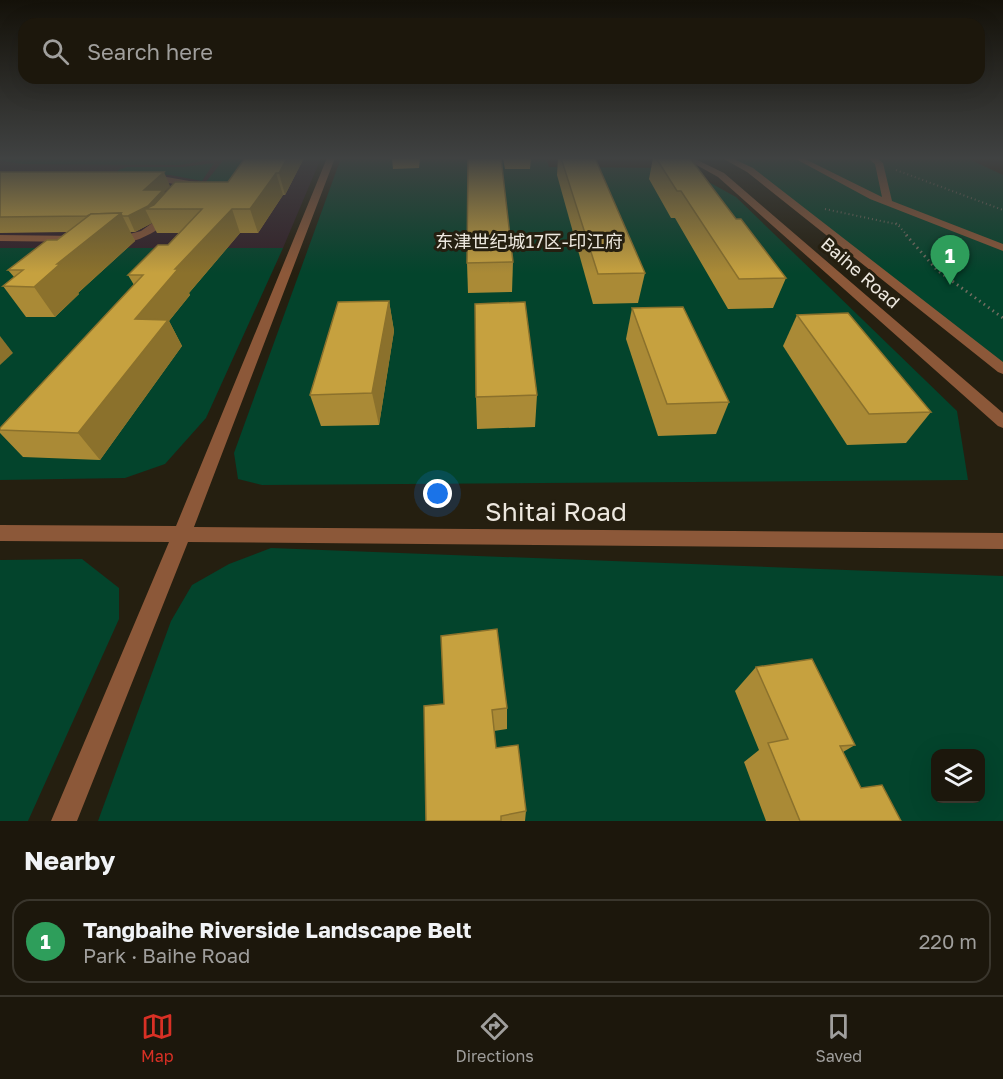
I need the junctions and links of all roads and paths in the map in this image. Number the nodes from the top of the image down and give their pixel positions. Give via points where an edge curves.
1 (316, 196) edge
2 (744, 196) edge
3 (783, 196) edge
4 (875, 196) edge
5 (886, 196) edge
6 (968, 196) edge
7 (790, 202) junction
8 (888, 203) junction
9 (174, 209) edge
10 (1003, 210) edge
11 (895, 223) junction
12 (906, 227) dead end
13 (0, 238) edge
14 (89, 239) edge
15 (100, 239) edge
16 (1003, 248) edge
17 (1003, 318) edge
18 (1003, 369) edge
19 (1003, 422) edge
20 (0, 533) edge
21 (181, 536) junction
22 (1003, 541) edge
23 (64, 821) edge

1 - 21 street
2 - 19 street, Baihe Road
3 - 7 street, Baihe Road
4 - 8 street
5 - 8 street
6 - 10 path
7 - 11 path
7 - 18 street, Baihe Road
8 - 11 path
8 - 16 street
9 - 15 street via 160,225 138,237
11 - 12 path
11 - 17 path via 937,270
13 - 14 street
20 - 21 street, Shitai Road
21 - 22 street, Shitai Road
21 - 23 street

